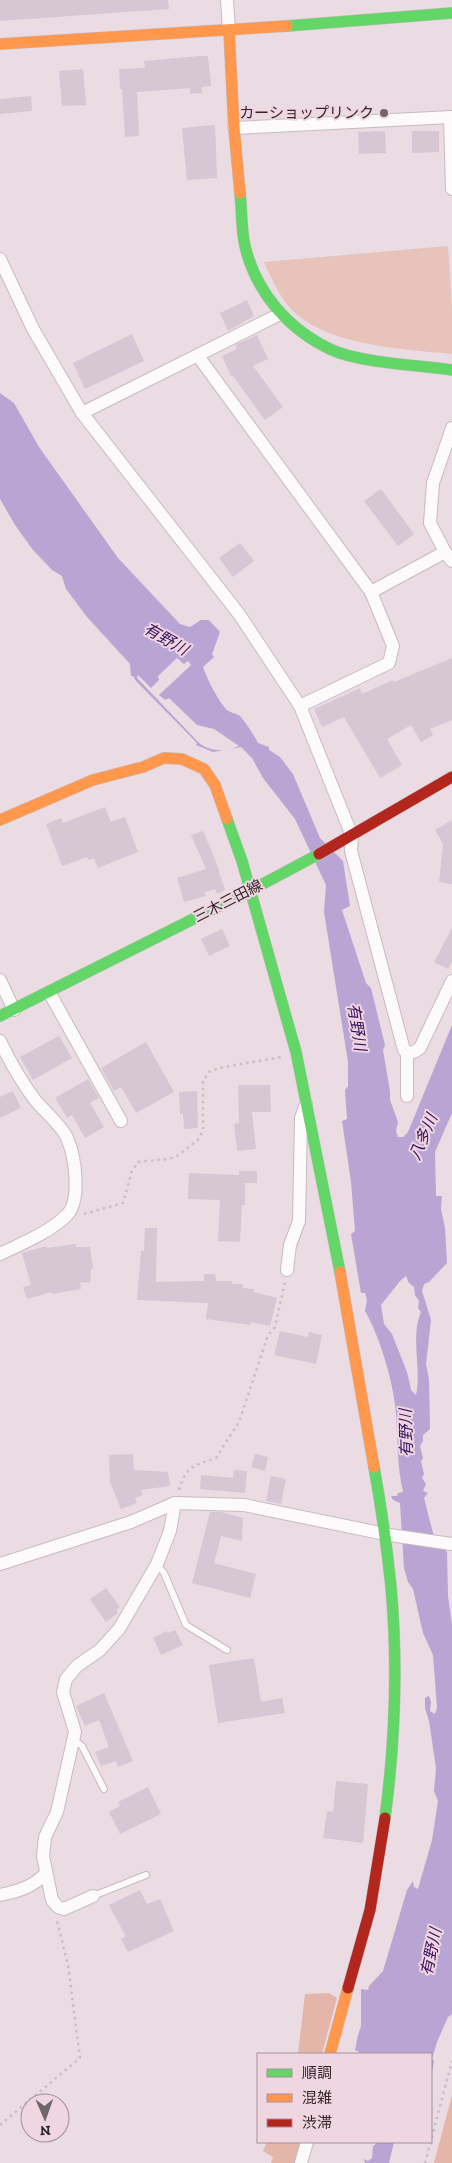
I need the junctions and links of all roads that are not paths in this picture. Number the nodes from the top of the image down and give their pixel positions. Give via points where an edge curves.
1 (227, 0) edge
2 (452, 8) edge
3 (434, 14) junction
4 (452, 14) edge
5 (229, 30) junction
6 (0, 44) edge
7 (451, 117) edge
8 (234, 128) junction
9 (452, 189) edge
10 (0, 259) edge
11 (280, 314) junction
12 (198, 356) junction
13 (452, 370) edge
14 (82, 413) junction
15 (452, 428) edge
16 (448, 557) edge
17 (371, 592) junction
18 (300, 706) junction
19 (452, 777) edge
20 (0, 820) edge
21 (352, 836) junction
22 (253, 889) junction
23 (0, 980) edge
24 (452, 981) edge
25 (49, 992) junction
26 (14, 1010) junction
27 (0, 1016) edge
28 (0, 1041) edge
29 (407, 1053) junction
30 (407, 1096) dead end
31 (307, 1102) junction
32 (121, 1120) dead end
33 (0, 1254) edge
34 (287, 1270) road end
35 (175, 1503) junction
36 (387, 1534) junction
37 (452, 1544) edge
38 (0, 1564) edge
39 (158, 1564) junction
40 (227, 1650) dead end
41 (74, 1739) junction
42 (104, 1789) dead end
43 (46, 1873) junction
44 (146, 1875) dead end
45 (0, 1895) edge
46 (93, 1896) joint
47 (330, 2053) edge
48 (307, 2143) edge
49 (301, 2163) edge

1 - 5 street
2 - 3 street
3 - 4 street
3 - 5 street
5 - 6 street
5 - 8 street
7 - 8 street
7 - 9 street
8 - 11 street via 245,245 260,286
10 - 14 street via 33,329
11 - 12 street
11 - 13 street via 295,328 333,350 357,357
12 - 14 street
12 - 17 street
14 - 18 street via 239,614
15 - 16 street via 433,483 430,523
16 - 17 street
17 - 18 street via 393,646 389,663
18 - 21 street
19 - 21 street, 三木三田線
20 - 22 street via 94,780 164,758 182,759 204,769 215,785
21 - 22 street, 三木三田線
21 - 29 street via 351,851
22 - 25 street, 三木三田線
22 - 31 street
23 - 26 street
24 - 29 street via 420,1048
25 - 26 street, 三木三田線
25 - 32 street
26 - 27 street, 三木三田線
28 - 33 street via 14,1070 67,1137 77,1188 68,1214 51,1228
29 - 30 street
31 - 34 street via 301,1118 299,1221 290,1245
31 - 36 street via 342,1276
35 - 36 street via 244,1505
35 - 38 street via 122,1525
35 - 39 street via 170,1531
36 - 37 street
36 - 47 street via 394,1698 390,1781 370,1910
39 - 40 lane via 186,1625
39 - 41 street via 120,1629 66,1679 63,1692 75,1732
41 - 42 lane via 82,1746
41 - 43 street via 58,1812 45,1837 43,1856
43 - 45 street via 25,1889
43 - 46 street via 52,1900 58,1907 64,1909
44 - 46 lane
48 - 49 street

